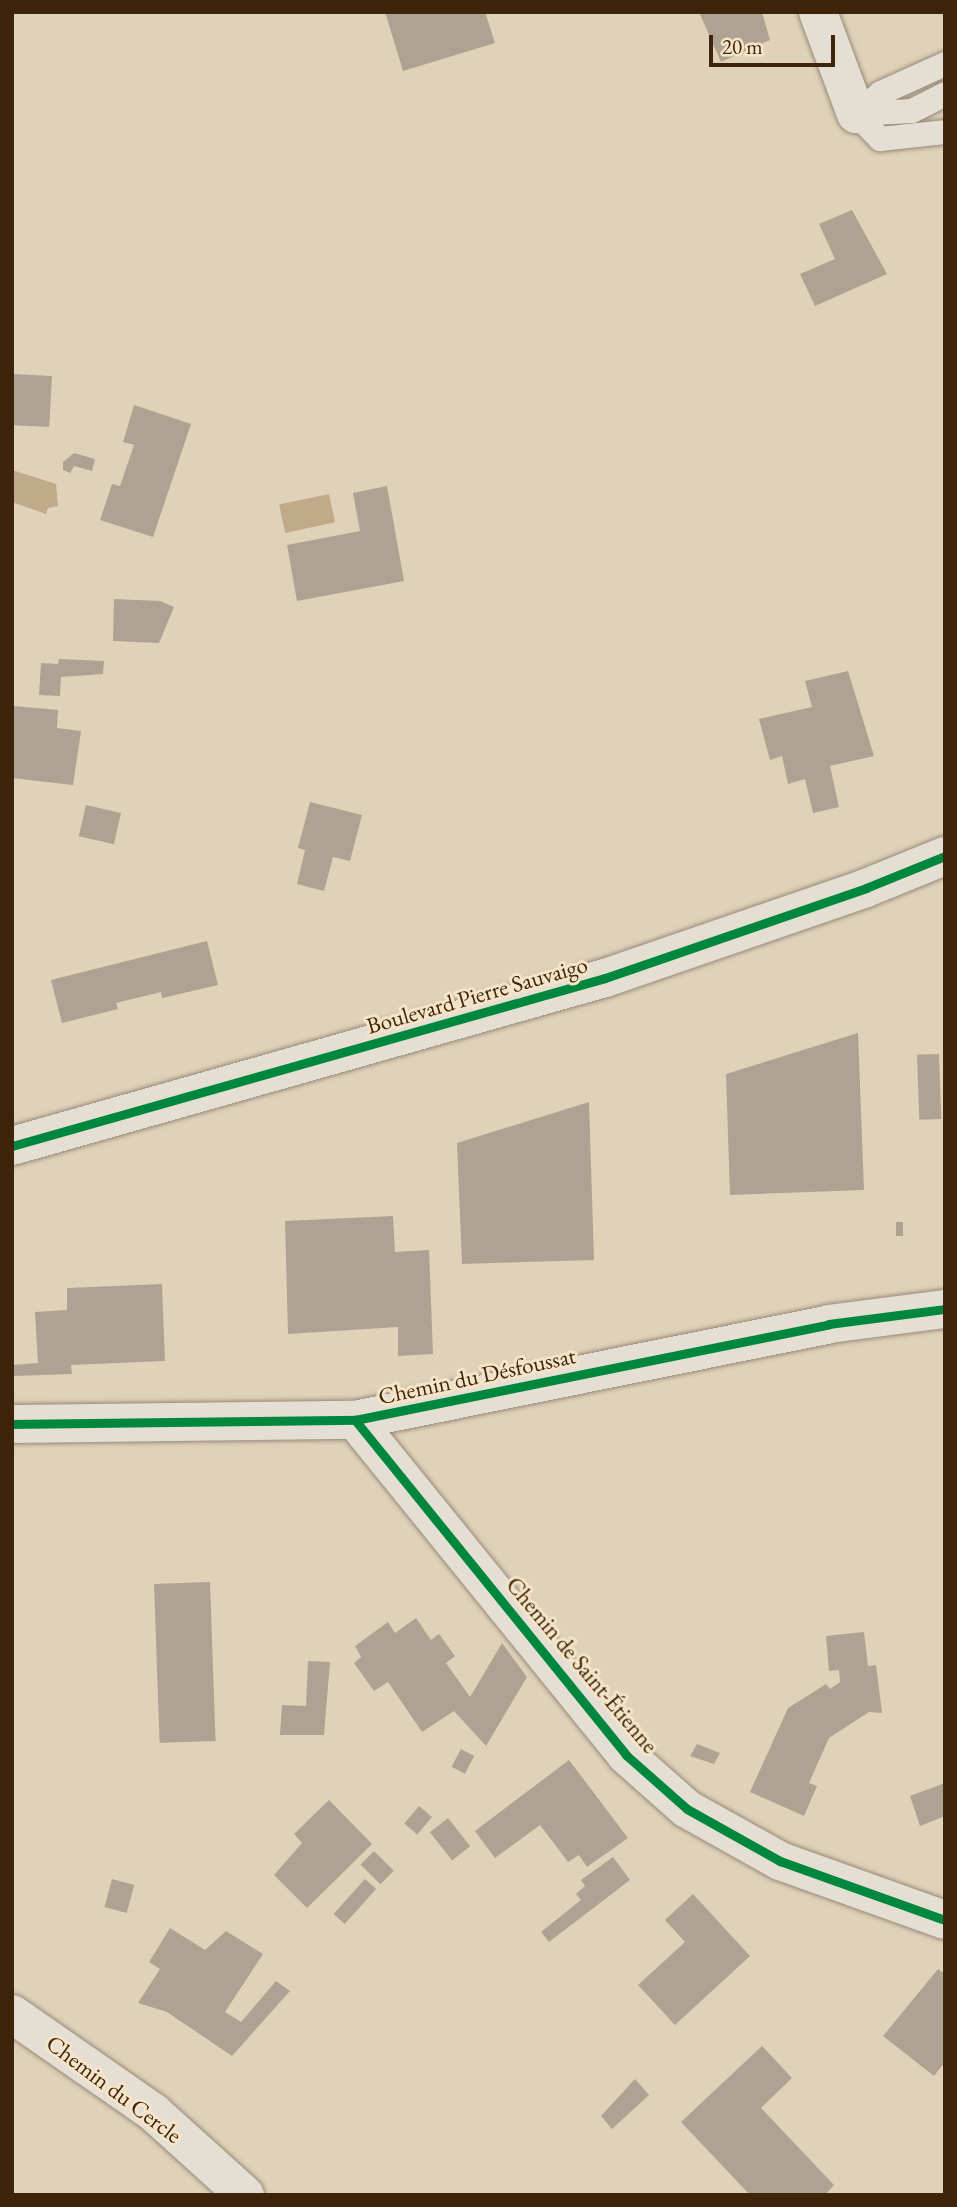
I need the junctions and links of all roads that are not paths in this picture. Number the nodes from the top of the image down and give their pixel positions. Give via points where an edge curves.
1 (818, 12) edge
2 (945, 64) edge
3 (945, 94) edge
4 (856, 114) junction
5 (945, 132) edge
6 (945, 856) edge
7 (12, 1146) edge
8 (945, 1309) edge
9 (355, 1420) junction
10 (12, 1424) edge
11 (945, 1920) edge
12 (12, 2014) edge
13 (245, 2195) edge

1 - 4 street
2 - 4 lane via 881,93
3 - 4 lane via 912,111
4 - 5 lane via 880,139
6 - 7 street, Boulevard Pierre Sauvaigo via 605,978
8 - 9 street, Chemin du Désfoussat via 829,1324
9 - 10 street, Chemin du Désfoussat
9 - 11 street, Chemin de Saint-Étienne via 626,1755 687,1809 780,1861
12 - 13 street, Chemin du Cercle via 153,2112

